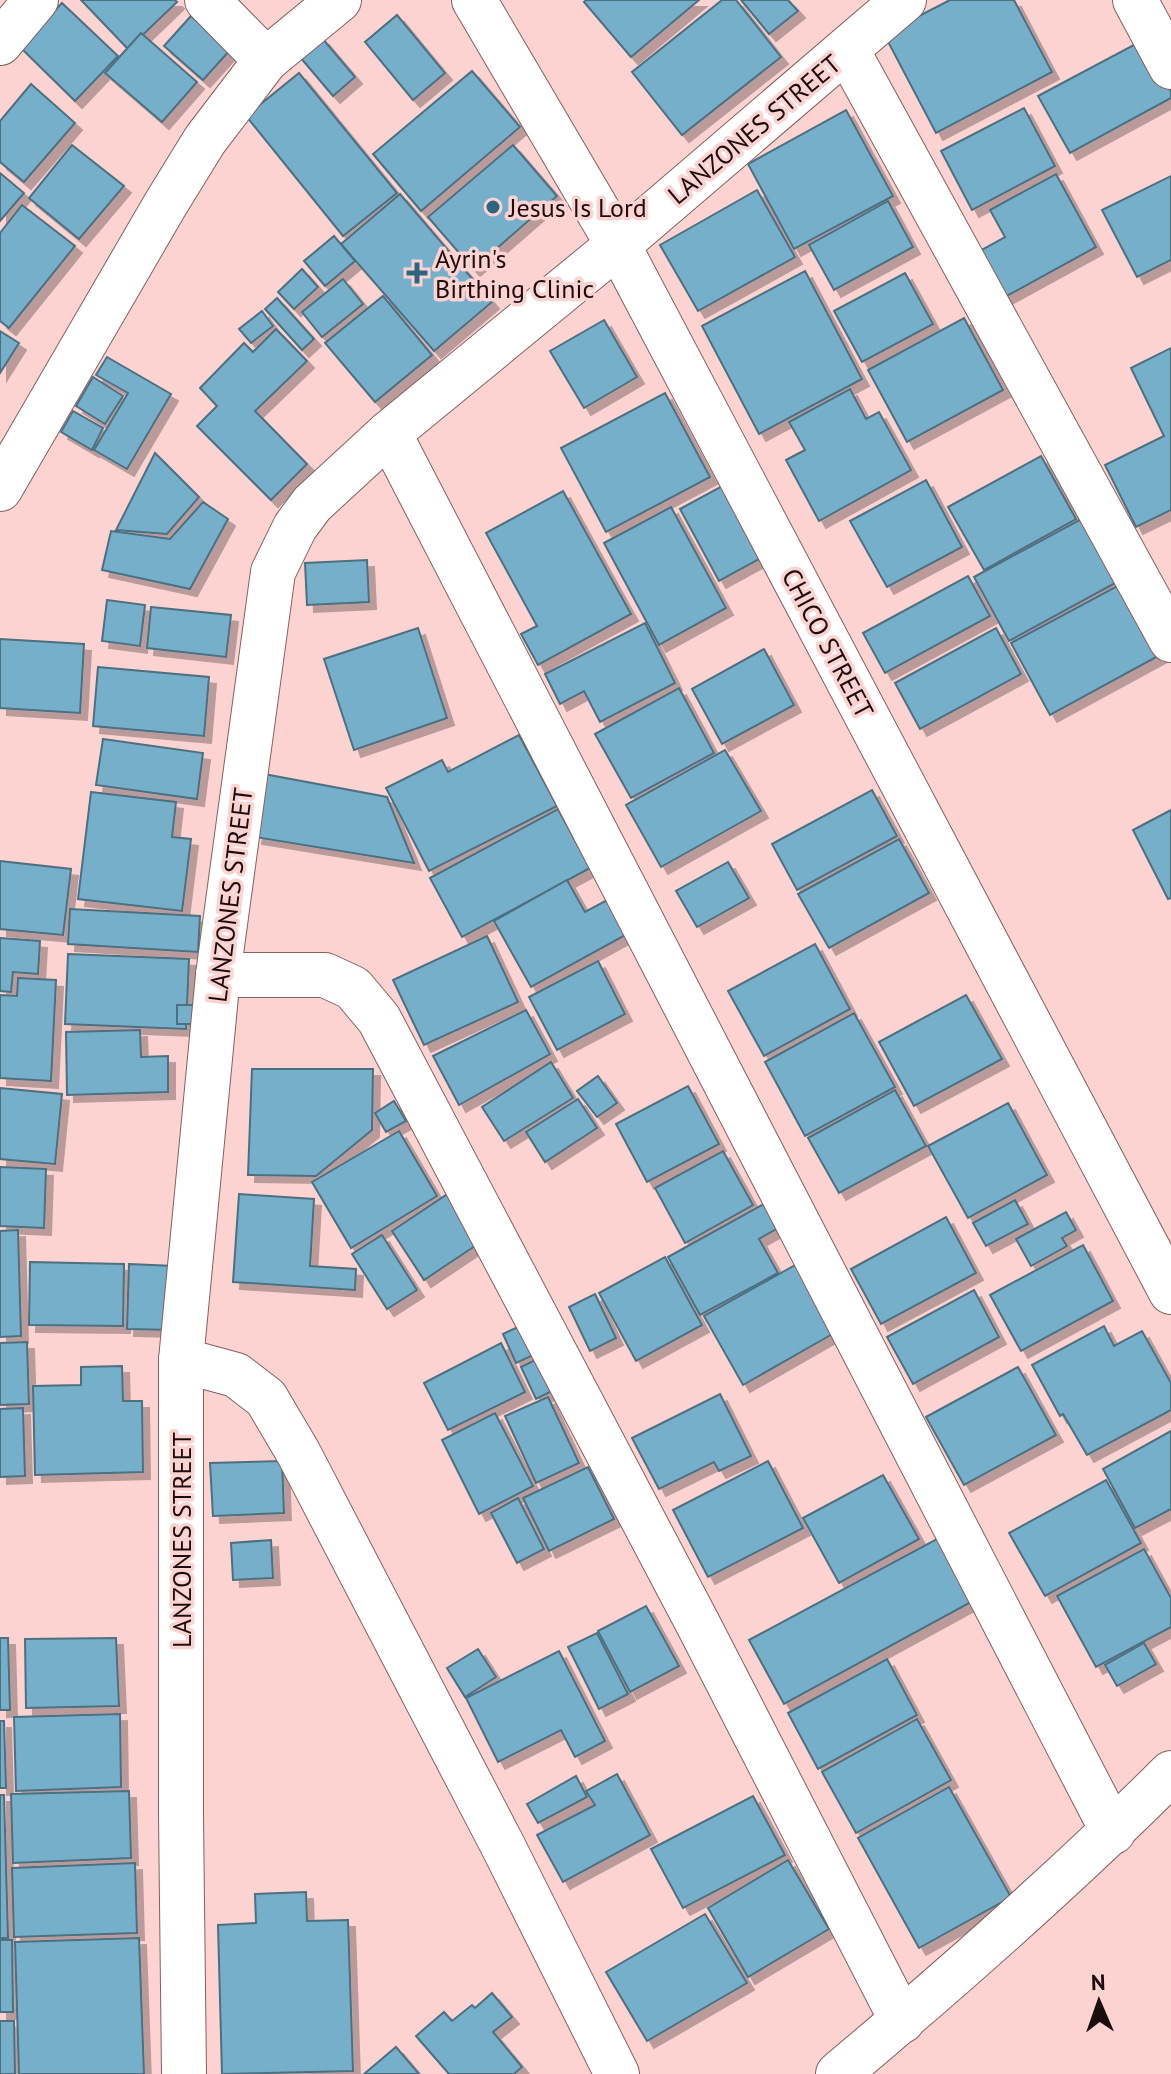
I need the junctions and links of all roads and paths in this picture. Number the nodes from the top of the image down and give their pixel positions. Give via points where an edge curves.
1 (36, 0) edge
2 (207, 0) edge
3 (339, 0) edge
4 (474, 0) edge
5 (904, 0) edge
6 (1135, 0) edge
7 (0, 43) edge
8 (847, 50) junction
9 (266, 60) junction
10 (1171, 67) edge
11 (618, 245) junction
12 (389, 433) junction
13 (0, 489) edge
14 (1171, 640) edge
15 (218, 975) junction
16 (1171, 1292) edge
17 (181, 1360) junction
18 (1171, 1773) edge
19 (1113, 1832) junction
20 (902, 2021) junction
21 (184, 2074) edge
22 (617, 2074) edge
23 (838, 2074) edge

1 - 7 street
2 - 9 street
3 - 9 street
4 - 11 street, CHICO STREET
5 - 8 street, LANZONES STREET
6 - 10 street
8 - 11 street, LANZONES STREET
8 - 14 street
9 - 13 street via 205,140
11 - 12 street, LANZONES STREET
11 - 16 street, CHICO STREET
12 - 15 street, LANZONES STREET via 312,504 273,572
12 - 19 street
15 - 17 street, LANZONES STREET
15 - 20 street via 325,975 353,988 379,1019
17 - 21 street, LANZONES STREET
17 - 22 street via 236,1375 266,1398
18 - 19 street
19 - 20 street
20 - 23 street

